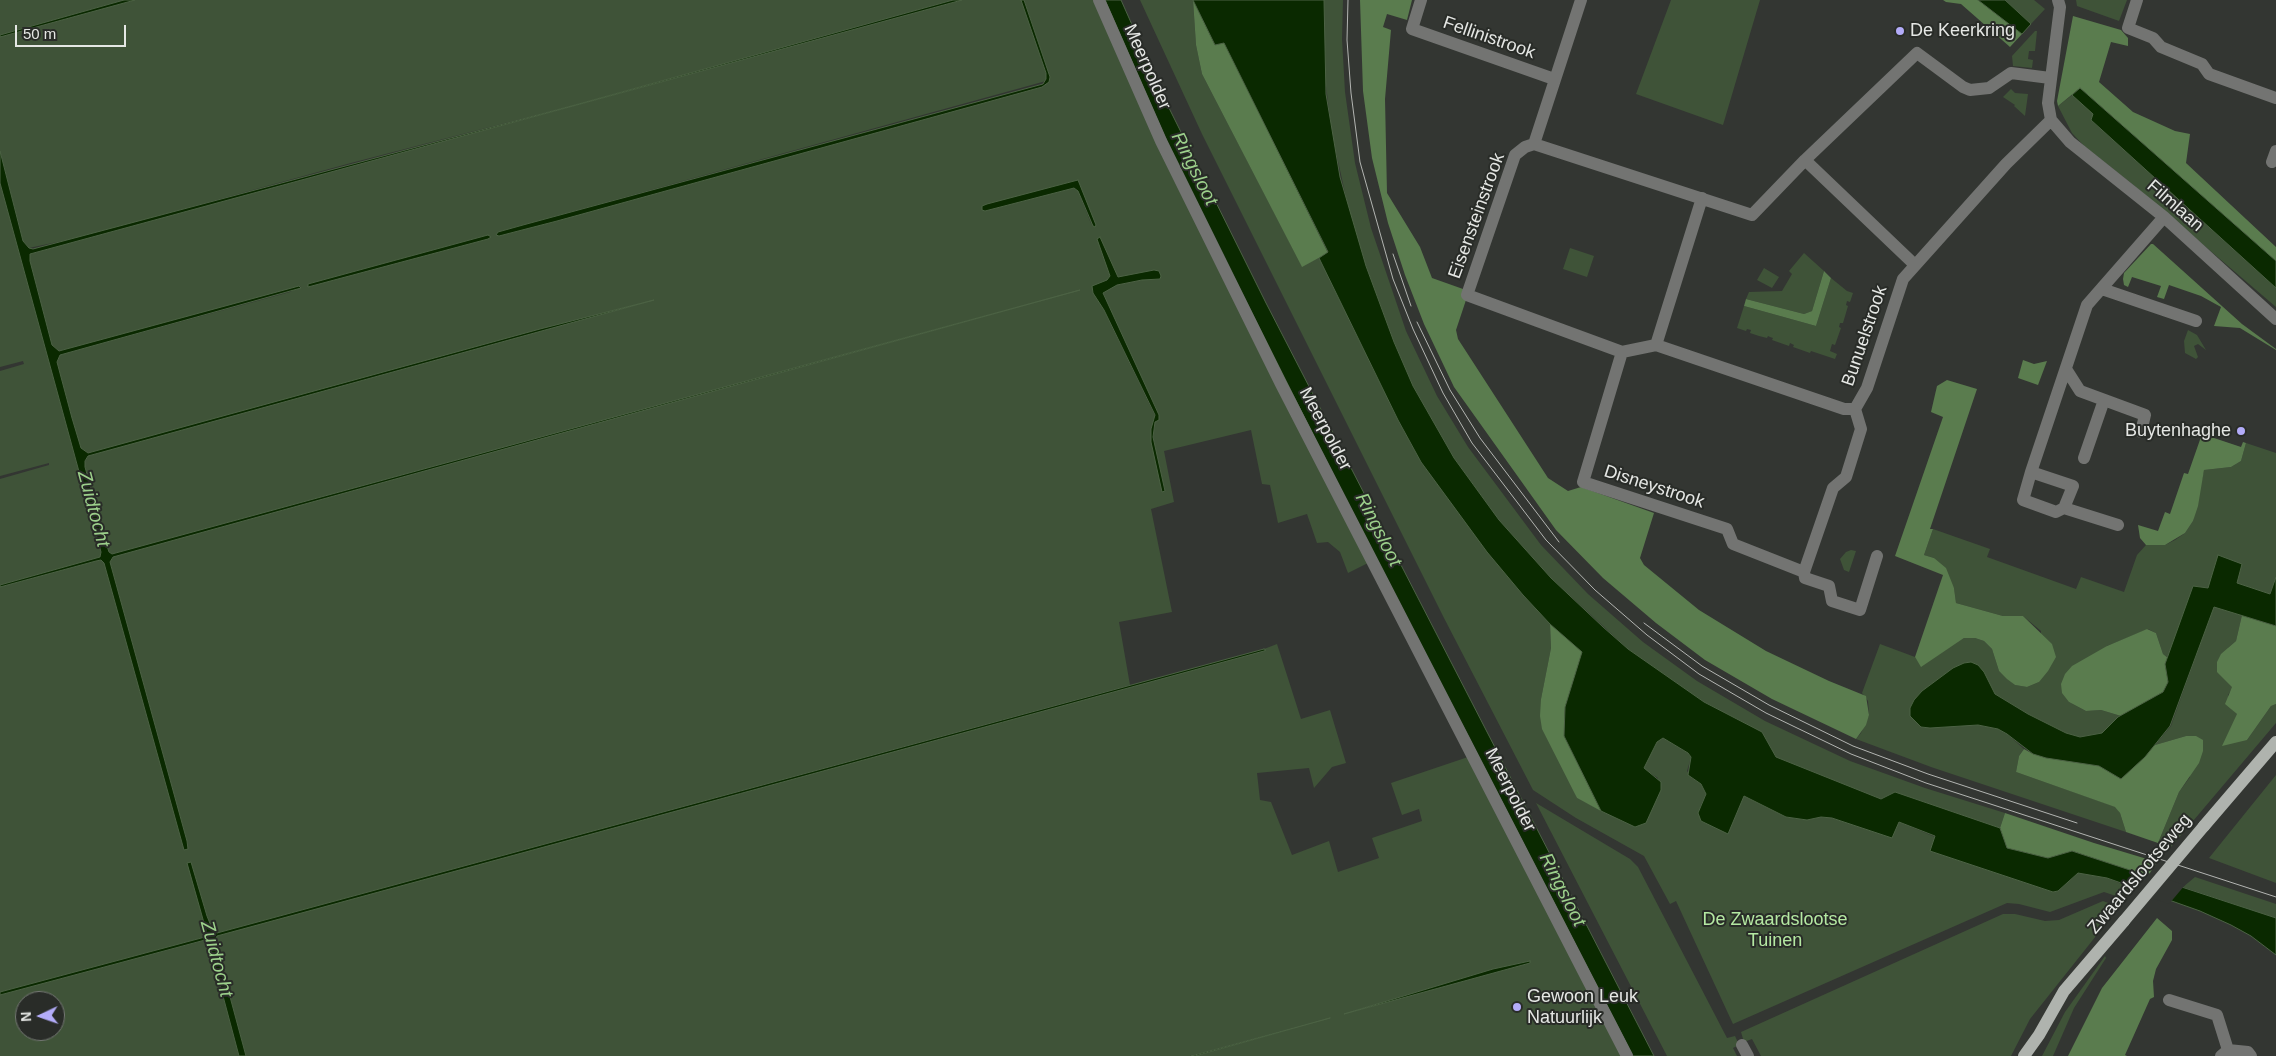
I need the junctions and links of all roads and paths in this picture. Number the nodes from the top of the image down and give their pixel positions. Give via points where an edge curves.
1 (1099, 0) edge
2 (1421, 0) edge
3 (1581, 0) edge
4 (2058, 0) edge
5 (2137, 0) edge
6 (2050, 78) junction
7 (1554, 80) junction
8 (2276, 98) edge
9 (2051, 120) junction
10 (1534, 144) junction
11 (1805, 160) junction
12 (1702, 198) junction
13 (2164, 217) junction
14 (1915, 265) junction
15 (2102, 289) junction
16 (2276, 318) edge
17 (2196, 321) dead end
18 (1656, 344) junction
19 (1622, 352) junction
20 (2066, 369) junction
21 (2104, 400) junction
22 (1855, 409) junction
23 (2141, 432) dead end
24 (2084, 458) dead end
25 (2031, 472) junction
26 (2064, 508) junction
27 (2118, 524) dead end
28 (1877, 556) dead end
29 (1804, 572) junction
30 (2276, 742) edge
31 (2169, 1000) dead end
32 (2039, 1035) junction
33 (2225, 1053) edge
34 (1627, 1056) edge
35 (2024, 1056) edge
36 (2034, 1056) edge
37 (2251, 1056) edge

1 - 34 street, Meerpolder via 1161,141 1281,384
2 - 7 street, Fellinistrook via 1408,28
3 - 7 street
4 - 6 street via 2060,7
5 - 8 street via 2128,28 2153,38 2160,47 2202,64 2209,74
6 - 9 street via 2048,102
6 - 11 street via 2011,73 1988,88 1970,90 1916,53
7 - 10 street
9 - 13 street, Filmlaan via 2070,142
9 - 14 street, Bunuelstrook via 2006,164
10 - 12 street
10 - 19 street, Eisensteinstrook via 1515,155 1467,295
11 - 12 street via 1752,215
11 - 14 street
12 - 18 street
13 - 15 street
13 - 16 street, Filmlaan
14 - 22 street, Bunuelstrook via 1904,279 1867,388
15 - 17 street
15 - 20 street via 2087,305
18 - 19 street
18 - 22 street, Bunuelstrook via 1844,409
19 - 29 street, Disneystrook via 1582,482 1726,529 1733,544
20 - 21 street via 2080,391
20 - 25 street
21 - 23 street via 2145,415
21 - 24 street
22 - 29 street via 1861,429 1846,477 1833,488
25 - 26 street via 2072,486
25 - 26 street via 2023,500 2056,512
26 - 27 street
28 - 29 street, Disneystrook via 1860,610 1832,601 1829,586 1806,578
30 - 32 main road, Zwaardslootseweg, bridge via 2064,991
31 - 33 street via 2218,1015
32 - 35 main road, Zwaardslootseweg
32 - 36 main road, Zwaardslootseweg
33 - 37 street via 2248,1052

